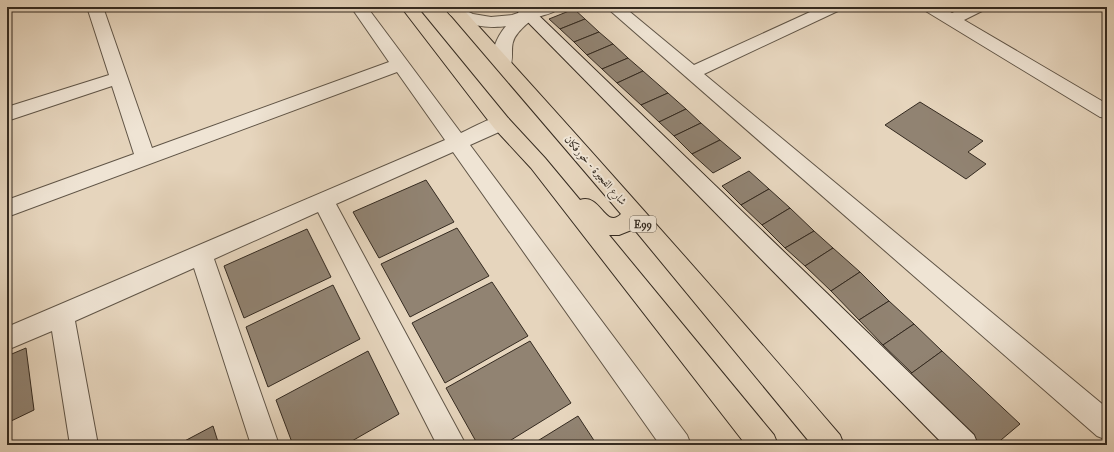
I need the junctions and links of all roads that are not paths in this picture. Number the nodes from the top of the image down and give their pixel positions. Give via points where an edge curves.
1 (95, 7) edge
2 (359, 7) edge
3 (409, 7) edge
4 (551, 7) edge
5 (614, 7) edge
6 (834, 7) edge
7 (930, 7) edge
8 (978, 7) edge
9 (454, 9) edge
10 (525, 11) edge
11 (952, 20) junction
12 (400, 64) junction
13 (503, 64) junction
14 (691, 73) junction
15 (118, 78) junction
16 (1107, 112) edge
17 (7, 114) edge
18 (502, 123) junction
19 (457, 142) junction
20 (145, 158) junction
21 (538, 163) junction
22 (323, 201) junction
23 (7, 209) edge
24 (633, 212) junction
25 (201, 254) junction
26 (62, 315) junction
27 (7, 339) edge
28 (1107, 426) edge
29 (84, 445) edge
30 (265, 445) edge
31 (452, 445) edge
32 (677, 445) edge
33 (764, 445) edge
34 (830, 445) edge
35 (964, 445) edge

1 - 15 street
2 - 12 street
3 - 18 highway
4 - 10 street
5 - 14 street
6 - 14 street
7 - 11 street
8 - 11 street
9 - 10 street via 466,18 491,23 513,21
9 - 13 highway, شارع الفجيرة - خورفكان / E99
10 - 13 street via 503,42
10 - 35 street
11 - 16 street
12 - 19 street
12 - 20 street
13 - 24 highway, شارع الفجيرة - خورفكان / E99
14 - 28 street
15 - 17 street
15 - 20 street
18 - 19 street
18 - 21 highway
19 - 22 street
19 - 32 street
20 - 23 street
21 - 24 highway via 556,174 599,221 607,226 625,225
21 - 33 highway
22 - 25 street
22 - 31 street
24 - 34 highway, شارع الفجيرة - خورفكان / E99
25 - 26 street
25 - 30 street
26 - 27 street
26 - 29 street

